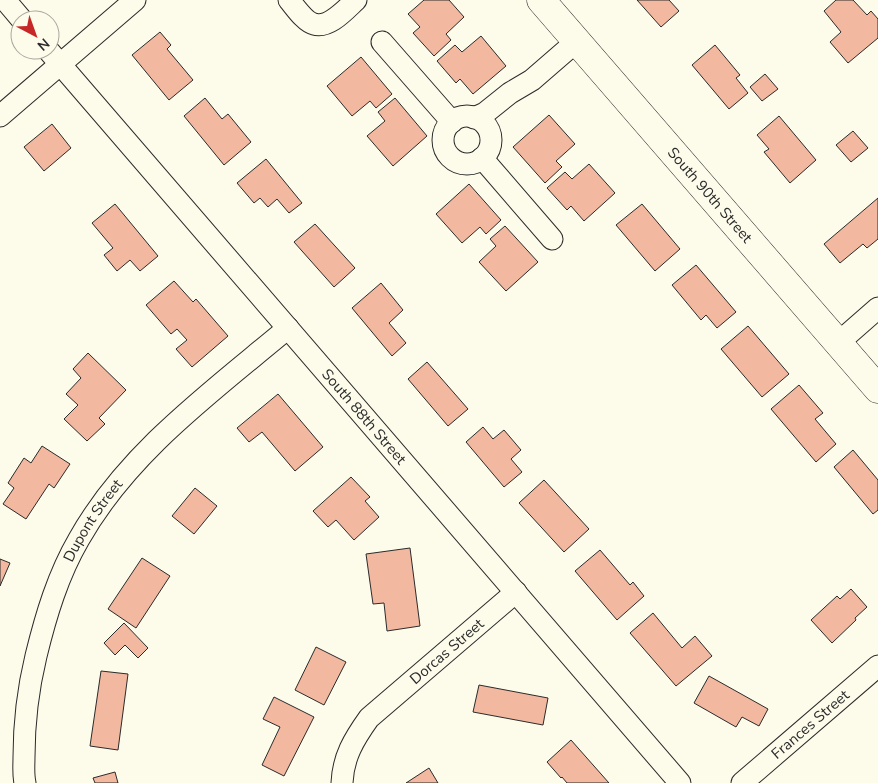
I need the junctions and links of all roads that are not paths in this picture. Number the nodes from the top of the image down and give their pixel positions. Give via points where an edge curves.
1 (5, 0) edge
2 (135, 0) edge
3 (289, 0) edge
4 (356, 0) edge
5 (542, 0) edge
6 (14, 10) edge
7 (577, 40) junction
8 (382, 42) dead end
9 (60, 53) edge
10 (52, 60) edge
11 (58, 60) edge
12 (532, 80) junction
13 (0, 116) edge
14 (474, 118) junction
15 (452, 122) junction
16 (489, 134) junction
17 (482, 158) junction
18 (552, 238) dead end
19 (878, 308) edge
20 (288, 328) junction
21 (838, 343) junction
22 (878, 389) edge
23 (516, 592) junction
24 (878, 666) edge
25 (25, 783) edge
26 (342, 783) edge
27 (680, 783) edge
28 (742, 783) edge

1 - 6 street
2 - 9 street
3 - 4 street via 304,18 314,24 328,24
5 - 7 main road, South 90th Street
7 - 12 street
7 - 21 main road, South 90th Street
8 - 15 street
10 - 13 street
11 - 20 street, South 88th Street
12 - 14 street
12 - 16 street via 519,102
14 - 15 street via 465,117
14 - 16 street via 485,126
15 - 17 street via 443,138 449,156 466,164
16 - 17 street via 490,147
17 - 18 street
19 - 21 street
20 - 23 street, South 88th Street
20 - 25 street, Dupont Street via 146,452 108,495 78,540 53,595 33,669 24,733
21 - 22 main road, South 90th Street
23 - 26 street, Dorcas Street via 369,718 352,744
23 - 27 street, South 88th Street
24 - 28 street, Frances Street

